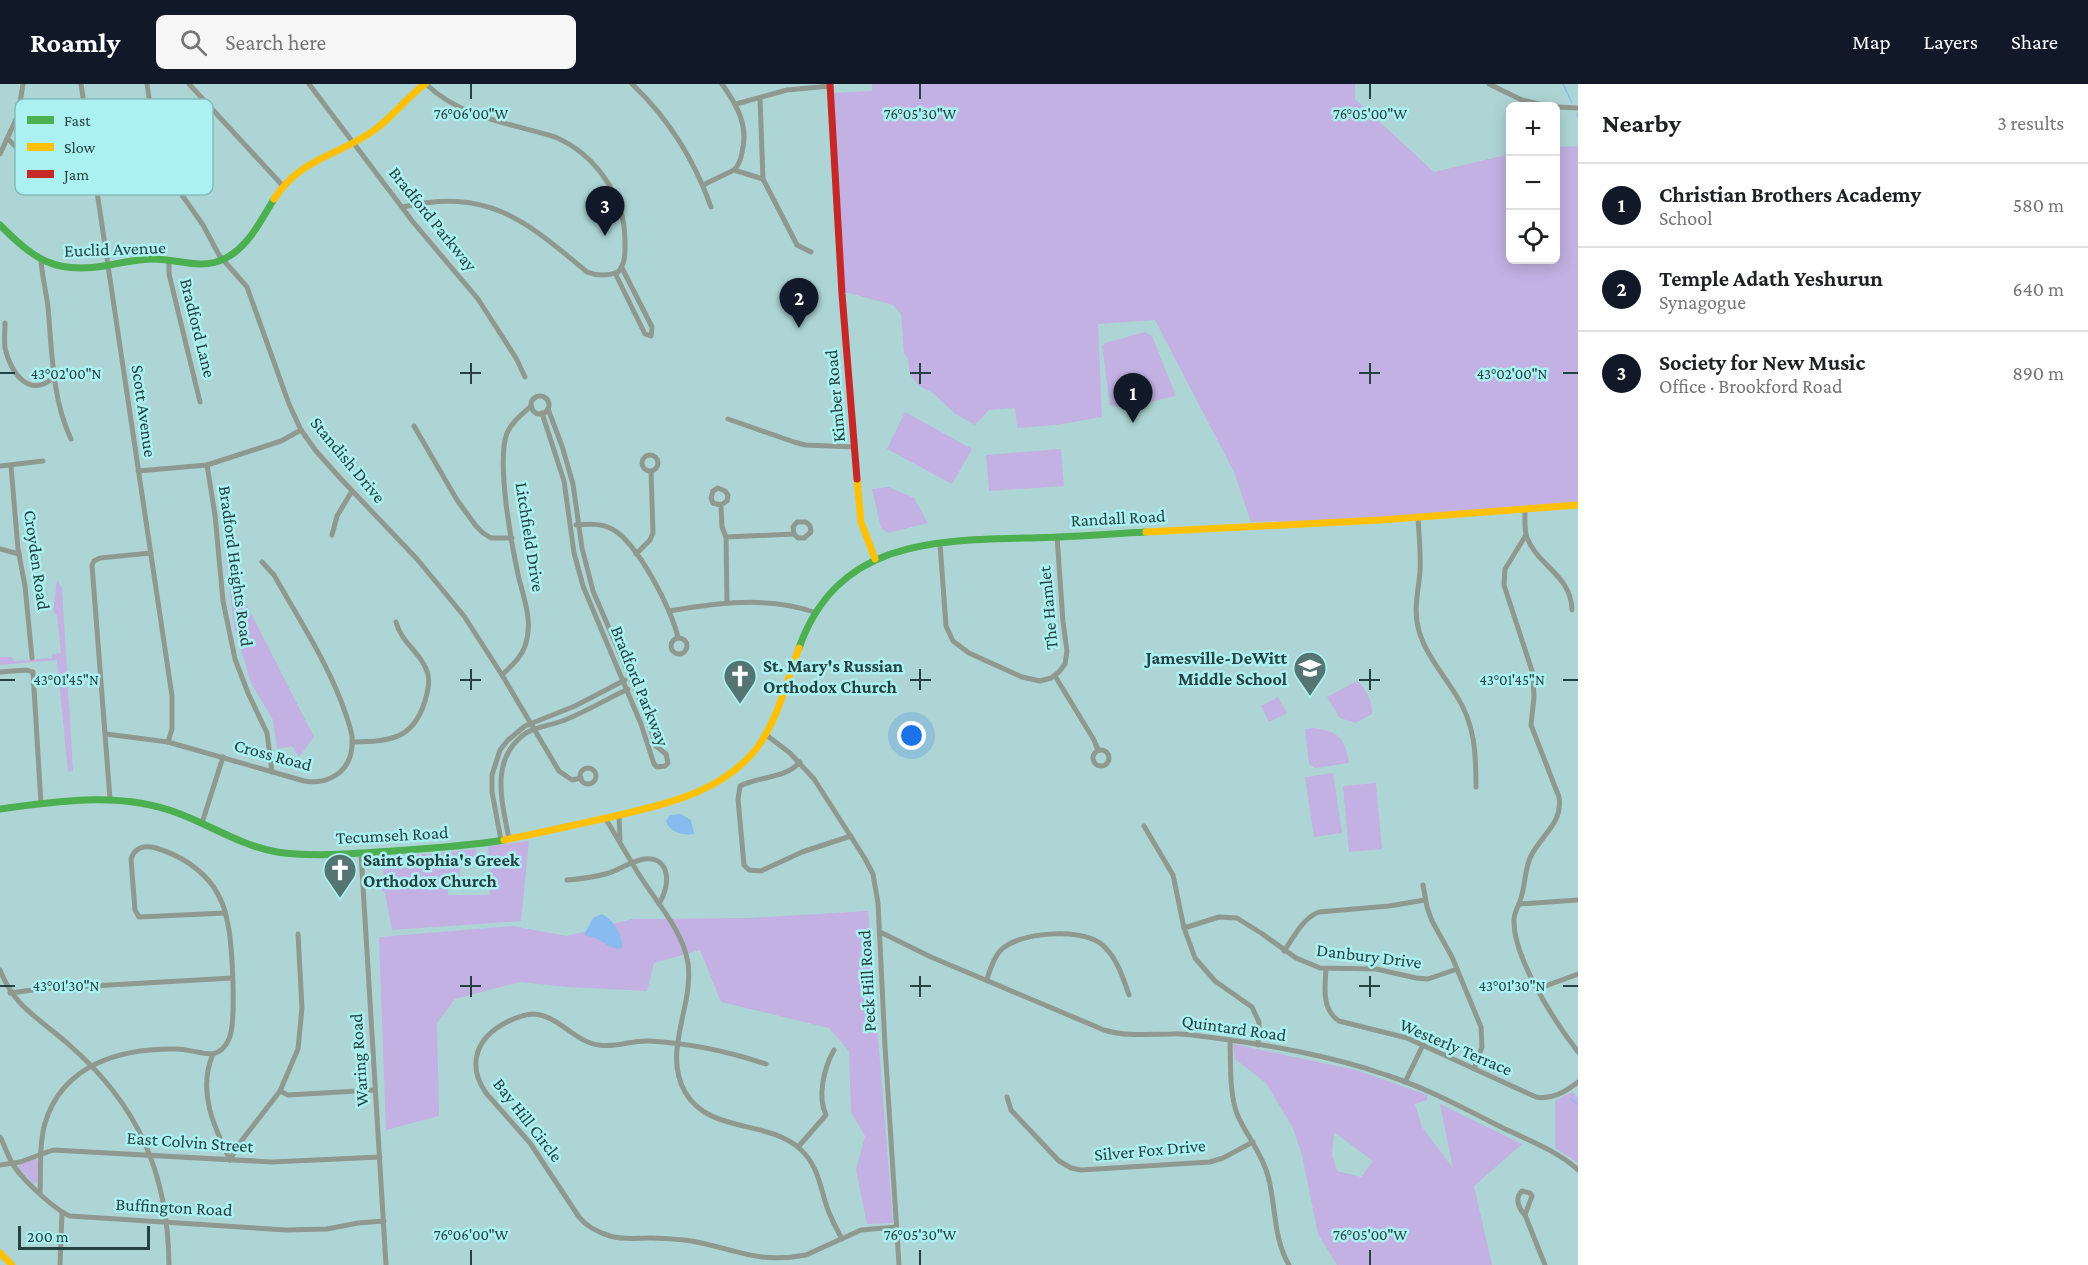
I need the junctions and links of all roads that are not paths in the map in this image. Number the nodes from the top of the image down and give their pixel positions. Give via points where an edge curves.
1 (22, 84) edge
2 (81, 84) edge
3 (147, 84) edge
4 (189, 84) edge
5 (309, 84) edge
6 (426, 84) edge
7 (632, 84) edge
8 (722, 84) edge
9 (1489, 84) edge
10 (830, 85) edge
11 (760, 98) junction
12 (21, 99) edge
13 (83, 99) edge
14 (149, 99) edge
15 (203, 99) edge
16 (1531, 102) edge
17 (736, 104) junction
18 (1560, 107) edge
19 (1578, 108) edge
20 (213, 110) edge
21 (15, 122) edge
22 (8, 139) junction
23 (354, 143) junction
24 (15, 146) edge
25 (0, 154) edge
26 (734, 170) junction
27 (763, 180) junction
28 (703, 185) junction
29 (283, 186) junction
30 (97, 195) edge
31 (182, 195) edge
32 (403, 207) junction
33 (711, 207) dead end
34 (0, 225) edge
35 (811, 252) dead end
36 (223, 259) junction
37 (41, 260) junction
38 (169, 261) junction
39 (107, 264) junction
40 (622, 267) junction
41 (615, 273) junction
42 (5, 323) dead end
43 (54, 376) junction
44 (525, 377) dead end
45 (200, 402) dead end
46 (531, 406) junction
47 (548, 409) junction
48 (542, 413) junction
49 (728, 419) dead end
50 (414, 426) dead end
51 (301, 430) junction
52 (71, 440) dead end
53 (854, 447) junction
54 (43, 461) dead end
55 (207, 465) junction
56 (0, 466) edge
57 (11, 466) junction
58 (138, 471) junction
59 (651, 471) dead end
60 (352, 491) junction
61 (721, 505) dead end
62 (1578, 505) edge
63 (1525, 509) junction
64 (1418, 517) junction
65 (579, 525) junction
66 (572, 526) junction
67 (794, 534) dead end
68 (332, 535) dead end
69 (1526, 535) junction
70 (1057, 536) junction
71 (726, 537) junction
72 (512, 538) junction
73 (940, 544) junction
74 (0, 549) edge
75 (151, 553) junction
76 (19, 554) junction
77 (636, 554) junction
78 (875, 559) junction
79 (262, 562) dead end
80 (727, 603) junction
81 (1572, 610) dead end
82 (669, 611) junction
83 (814, 612) junction
84 (396, 622) dead end
85 (678, 638) dead end
86 (32, 658) dead end
87 (0, 672) edge
88 (502, 675) junction
89 (1055, 676) junction
90 (630, 677) junction
91 (623, 681) junction
92 (633, 686) junction
93 (627, 689) junction
94 (531, 722) junction
95 (534, 729) junction
96 (106, 734) junction
97 (765, 734) junction
98 (168, 742) junction
99 (352, 742) junction
100 (1098, 750) dead end
101 (223, 757) junction
102 (800, 762) junction
103 (272, 772) junction
104 (581, 778) dead end
105 (1476, 787) dead end
106 (110, 799) junction
107 (41, 804) junction
108 (0, 808) edge
109 (619, 815) junction
110 (604, 818) junction
111 (202, 823) junction
112 (1144, 826) dead end
113 (851, 836) junction
114 (509, 839) junction
115 (501, 840) junction
116 (621, 842) junction
117 (361, 853) junction
118 (632, 863) junction
119 (567, 880) dead end
120 (1423, 885) dead end
121 (1425, 900) junction
122 (1578, 900) edge
123 (659, 904) junction
124 (1519, 904) junction
125 (225, 913) junction
126 (1184, 928) junction
127 (880, 933) junction
128 (298, 934) dead end
129 (1284, 951) junction
130 (1326, 969) junction
131 (1457, 969) junction
132 (0, 970) edge
133 (1578, 974) edge
134 (232, 978) junction
135 (987, 980) junction
136 (1537, 989) junction
137 (10, 993) junction
138 (1129, 995) dead end
139 (1230, 1040) junction
140 (678, 1044) junction
141 (1258, 1045) junction
142 (1423, 1045) junction
143 (834, 1050) dead end
144 (1578, 1052) edge
145 (213, 1054) junction
146 (766, 1064) dead end
147 (92, 1065) junction
148 (1474, 1069) junction
149 (1405, 1082) junction
150 (1578, 1082) edge
151 (375, 1090) junction
152 (280, 1091) junction
153 (1007, 1097) dead end
154 (0, 1137) edge
155 (1253, 1142) junction
156 (798, 1147) junction
157 (42, 1153) junction
158 (151, 1154) junction
159 (380, 1157) junction
160 (230, 1160) junction
161 (12, 1163) junction
162 (0, 1165) edge
163 (1578, 1170) edge
164 (40, 1193) junction
165 (62, 1213) junction
166 (1525, 1215) dead end
167 (384, 1221) junction
168 (167, 1222) junction
169 (896, 1227) junction
170 (842, 1239) junction
171 (0, 1253) edge
172 (752, 1262) edge
173 (12, 1265) edge
174 (60, 1265) edge
175 (169, 1265) edge
176 (386, 1265) edge
177 (899, 1265) edge
178 (1289, 1265) edge
179 (1545, 1265) edge

1 - 12 street
2 - 13 street, Scott Avenue
3 - 14 street, Standish Drive
4 - 15 street
5 - 23 street, Bradford Parkway
6 - 23 street via 380,127
6 - 40 street via 466,112 555,137 586,157 604,177 616,200 625,234
7 - 28 street via 681,141
8 - 17 street
9 - 16 street
10 - 11 street
10 - 53 street, Kimber Road
11 - 17 street
11 - 27 street
17 - 26 street via 745,132 741,157
18 - 19 street
20 - 29 street
21 - 22 street
22 - 24 street
22 - 25 street
23 - 29 street via 305,165
23 - 32 street, Bradford Parkway
26 - 27 street
26 - 28 street
27 - 35 street via 797,245
28 - 33 street
29 - 36 street via 249,238
30 - 39 street, Scott Avenue
31 - 36 street, Standish Drive
32 - 41 street via 442,202 497,209 542,235 587,272
32 - 44 street, Bradford Parkway via 478,299
34 - 37 street, Euclid Avenue
36 - 38 street, Euclid Avenue via 204,264
36 - 51 street, Standish Drive via 247,287
37 - 39 street, Euclid Avenue via 75,268
37 - 43 street
38 - 39 street, Euclid Avenue
38 - 45 street, Bradford Lane
39 - 58 street, Scott Avenue
40 - 41 street
40 - 41 street via 652,327 651,336 645,334
42 - 43 street via 6,352 21,381 37,386
43 - 52 street via 60,412
46 - 47 street via 535,398 542,396
46 - 48 street via 536,413
46 - 72 street, Litchfield Drive via 512,425 505,442 503,457
47 - 48 street
47 - 65 street, Bradford Parkway via 573,484
48 - 66 street, Bradford Parkway via 564,481
49 - 53 street via 805,445
50 - 72 street via 476,526 491,538
51 - 55 street via 281,441
51 - 60 street, Standish Drive
53 - 78 street, Kimber Road via 861,522
54 - 57 street
55 - 58 street
55 - 103 street, Bradford Heights Road via 223,601 235,659 267,733
56 - 57 street
57 - 76 street, Croyden Road
58 - 75 street, Scott Avenue
59 - 77 street via 653,533
60 - 68 street via 337,516
60 - 88 street, Standish Drive via 442,589
61 - 71 street
62 - 63 street, Randall Road
63 - 64 street, Randall Road
63 - 69 street
64 - 70 street, Randall Road
64 - 105 street via 1418,628 1425,648 1471,724 1477,754
65 - 66 street
65 - 77 street via 612,529 626,539
65 - 90 street, Bradford Parkway via 593,591
66 - 91 street, Bradford Parkway via 583,586
67 - 71 street
69 - 81 street via 1566,585
69 - 124 street via 1505,569 1504,585 1533,674 1531,725 1560,808 1556,822 1529,860
70 - 73 street, Randall Road
70 - 89 street, The Hamlet via 1067,651 1065,664
71 - 80 street
72 - 88 street, Litchfield Drive via 528,613 528,632 521,654
73 - 78 street, Randall Road via 914,546
73 - 89 street, The Hamlet via 946,626 953,641 1031,680
74 - 76 street
75 - 96 street via 100,558 92,565
75 - 98 street, Scott Avenue via 172,696
76 - 86 street, Croyden Road via 26,585
77 - 82 street
78 - 83 street, Randall Road via 841,581
79 - 99 street via 274,575 329,674
80 - 82 street
80 - 83 street via 770,603
82 - 85 street
83 - 97 street, Randall Road
84 - 99 street via 399,633 426,670 429,687 424,704 417,722 401,736
87 - 107 street via 33,672
88 - 94 street, Standish Drive
89 - 100 street
90 - 91 street
90 - 92 street, Bradford Parkway
91 - 93 street, Bradford Parkway
91 - 94 street via 568,709
92 - 93 street
92 - 93 street, Bradford Parkway via 656,746 668,759 665,766 655,766
93 - 95 street via 564,720
94 - 95 street, Standish Drive
94 - 115 street via 508,740 494,764 492,792
95 - 104 street, Standish Drive via 559,771 572,780
95 - 114 street via 516,742 500,771
96 - 98 street, Cross Road
96 - 106 street
97 - 102 street, Peck Hill Road
97 - 109 street, Tecumseh Road via 738,767 714,785 678,801
98 - 101 street, Cross Road
99 - 103 street, Cross Road via 346,765 324,781 304,781
101 - 103 street, Cross Road
101 - 111 street
102 - 113 street, Peck Hill Road
102 - 113 street via 786,772 740,786 744,865 749,870 761,871
106 - 107 street, Tecumseh Road
106 - 111 street, Tecumseh Road via 164,808
107 - 108 street, Tecumseh Road
109 - 110 street, Tecumseh Road
109 - 116 street
110 - 114 street, Tecumseh Road
110 - 116 street
111 - 117 street, Tecumseh Road via 236,840 275,852
112 - 126 street via 1173,875
113 - 127 street, Peck Hill Road via 873,874
114 - 115 street, Tecumseh Road
115 - 117 street, Tecumseh Road
116 - 118 street
117 - 151 street, Waring Road
118 - 119 street via 594,877
118 - 123 street
118 - 123 street via 643,859 656,861 665,871 667,890
120 - 121 street
121 - 129 street via 1319,912 1305,921
121 - 131 street
122 - 124 street
123 - 140 street via 681,940 688,961 689,988
124 - 136 street via 1514,927
125 - 125 street via 213,886 191,864 152,847 133,852 135,910 139,916
125 - 134 street
126 - 129 street, Danbury Drive via 1219,917 1237,918
126 - 141 street via 1203,968 1252,1006 1259,1022
127 - 135 street, Quintard Road
127 - 169 street, Peck Hill Road
128 - 152 street via 301,1032 295,1059
129 - 130 street, Danbury Drive
130 - 131 street, Danbury Drive via 1377,969 1428,979
130 - 142 street, Westerly Terrace via 1325,996 1335,1018
131 - 148 street via 1482,1032 1482,1047
132 - 137 street
133 - 136 street
134 - 137 street
134 - 145 street via 232,1031 229,1041
135 - 138 street via 998,954 1011,944 1041,936 1074,934 1093,939 1107,950
135 - 139 street, Quintard Road via 1120,1034
136 - 144 street
137 - 147 street
139 - 141 street, Quintard Road
139 - 155 street via 1233,1100
140 - 146 street, Bay Hill Circle via 729,1052
140 - 156 street via 678,1072 694,1104 717,1119 772,1133
140 - 172 street, Bay Hill Circle via 647,1041 596,1045 575,1037 553,1020 526,1015 490,1032 478,1051 476,1071 480,1085 530,1143 591,1229 613,1237 686,1240
141 - 149 street, Quintard Road via 1366,1068
142 - 148 street, Westerly Terrace
142 - 149 street
143 - 156 street via 826,1064 822,1107 826,1115
145 - 147 street via 174,1049 137,1052 105,1058
145 - 160 street via 207,1070 207,1101
147 - 157 street via 70,1083 50,1111
147 - 158 street via 127,1111
148 - 150 street, Westerly Terrace via 1541,1098 1557,1095
149 - 163 street, Quintard Road via 1525,1139
151 - 152 street via 288,1095
151 - 159 street, Waring Road
152 - 160 street
153 - 155 street, Silver Fox Drive via 1011,1110 1059,1161 1081,1170 1210,1162
154 - 161 street
155 - 178 street via 1267,1173 1280,1245
156 - 170 street via 818,1173 827,1209
157 - 158 street, East Colvin Street via 77,1150
157 - 161 street, East Colvin Street
157 - 164 street
158 - 160 street, East Colvin Street
158 - 168 street
159 - 160 street, East Colvin Street
159 - 167 street, Waring Road
161 - 162 street, East Colvin Street
161 - 164 street
164 - 165 street
165 - 168 street, Buffington Road
165 - 174 street
166 - 179 street
167 - 168 street, Buffington Road via 309,1230
167 - 176 street, Waring Road
168 - 175 street
169 - 170 street, Bay Hill Circle via 861,1230
169 - 177 street, Peck Hill Road
170 - 172 street, Bay Hill Circle via 796,1258
171 - 173 street

